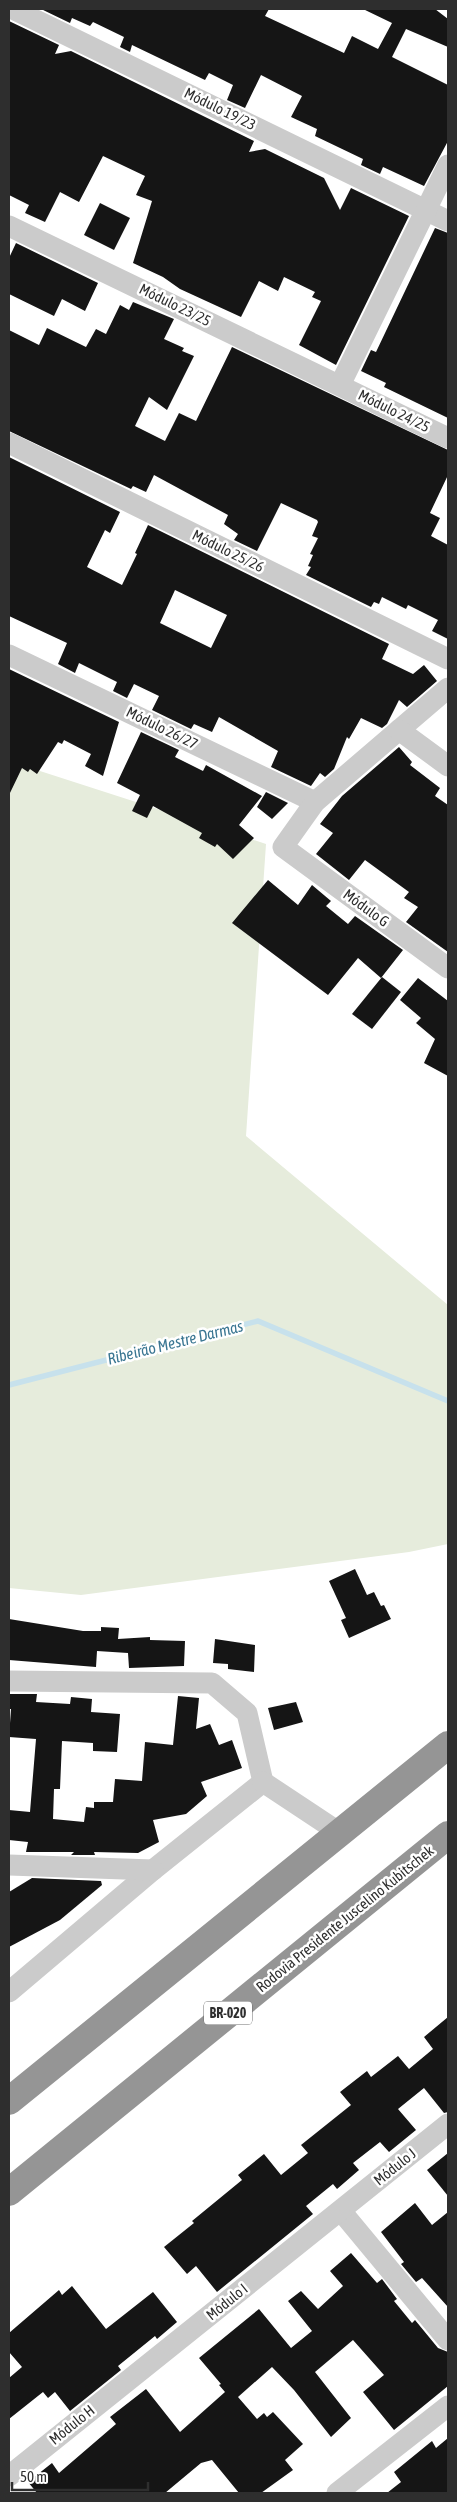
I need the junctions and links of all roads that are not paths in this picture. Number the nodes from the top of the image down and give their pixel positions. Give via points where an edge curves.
1 (13, 9) edge
2 (448, 165) edge
3 (426, 210) junction
4 (448, 221) edge
5 (9, 226) edge
6 (340, 385) junction
7 (448, 438) edge
8 (9, 443) edge
9 (9, 655) edge
10 (448, 659) edge
11 (448, 688) edge
12 (399, 730) junction
13 (448, 766) edge
14 (315, 802) junction
15 (448, 968) edge
16 (9, 1681) edge
17 (448, 1745) edge
18 (263, 1782) junction
19 (340, 1833) junction
20 (448, 1835) edge
21 (9, 1865) edge
22 (153, 1870) junction
23 (9, 1992) edge
24 (9, 2101) edge
25 (448, 2124) edge
26 (9, 2192) edge
27 (341, 2211) junction
28 (448, 2340) edge
29 (112, 2393) joint
30 (448, 2406) edge
31 (9, 2476) edge
32 (337, 2493) edge

1 - 3 street, Módulo 19/23
2 - 3 street
3 - 4 street, Módulo 19/23
3 - 6 street
5 - 6 street, Módulo 23/25
6 - 7 street, Módulo 24/25
8 - 10 street, Módulo 25/26
9 - 14 street, Módulo 26/27
11 - 12 street
12 - 13 street
12 - 14 street
14 - 15 street, Módulo G via 283,847
16 - 18 street via 212,1683 247,1713
17 - 19 highway
18 - 19 street
18 - 22 street
19 - 24 highway
20 - 26 highway, Rodovia Presidente Juscelino Kubitschek / BR-020
21 - 22 street
22 - 23 street
25 - 27 street, Módulo J
27 - 28 street
27 - 29 street, Módulo I
29 - 31 street, Módulo H
30 - 32 street

